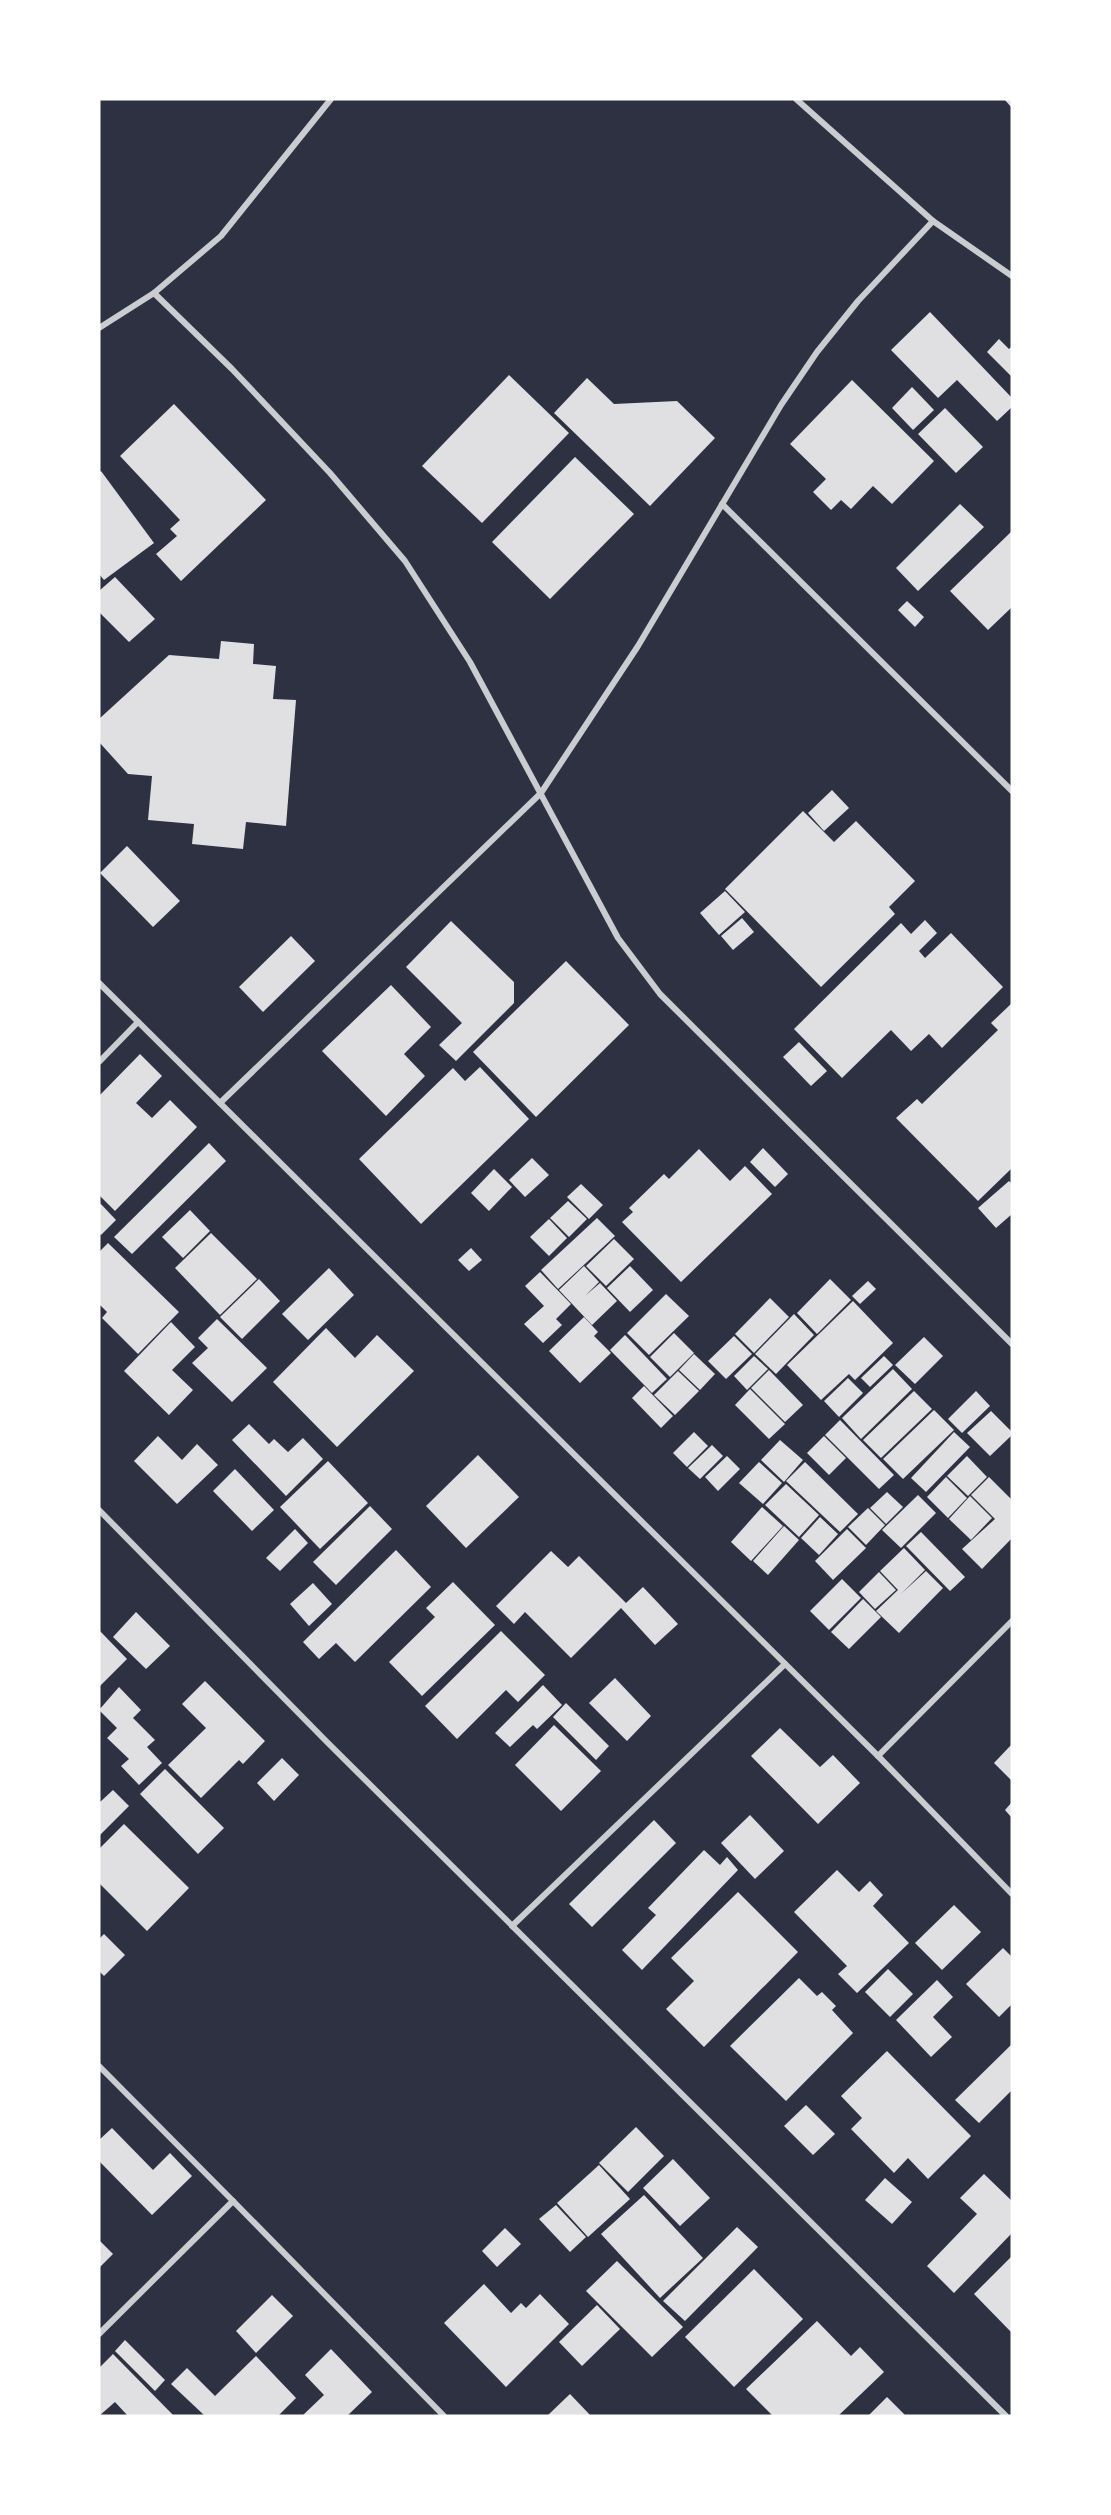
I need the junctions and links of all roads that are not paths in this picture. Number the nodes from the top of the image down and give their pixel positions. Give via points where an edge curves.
1 (331, 99) edge
2 (796, 99) edge
3 (933, 221) junction
4 (1012, 276) edge
5 (154, 294) junction
6 (99, 328) edge
7 (722, 504) junction
8 (1012, 791) edge
9 (541, 794) junction
10 (99, 983) edge
11 (138, 1022) junction
12 (99, 1062) edge
13 (220, 1103) junction
14 (1012, 1344) edge
15 (99, 1510) edge
16 (1012, 1621) edge
17 (785, 1664) junction
18 (879, 1756) junction
19 (1012, 1893) edge
20 (512, 1926) junction
21 (99, 2066) edge
22 (233, 2201) junction
23 (99, 2334) edge
24 (444, 2416) edge
25 (1005, 2416) edge

1 - 5 street via 221,236
2 - 3 street
3 - 4 street
3 - 7 street via 858,301 818,352
5 - 6 street
5 - 9 street via 232,369 330,473 405,561 470,662
7 - 8 street
7 - 9 street via 638,646
9 - 13 street
9 - 14 street via 618,938 660,994
10 - 11 street
11 - 12 street
11 - 13 street
13 - 17 street
15 - 20 street
16 - 18 street
17 - 18 street
17 - 20 street
18 - 19 street
20 - 25 street
21 - 22 street
22 - 23 street
22 - 24 street

